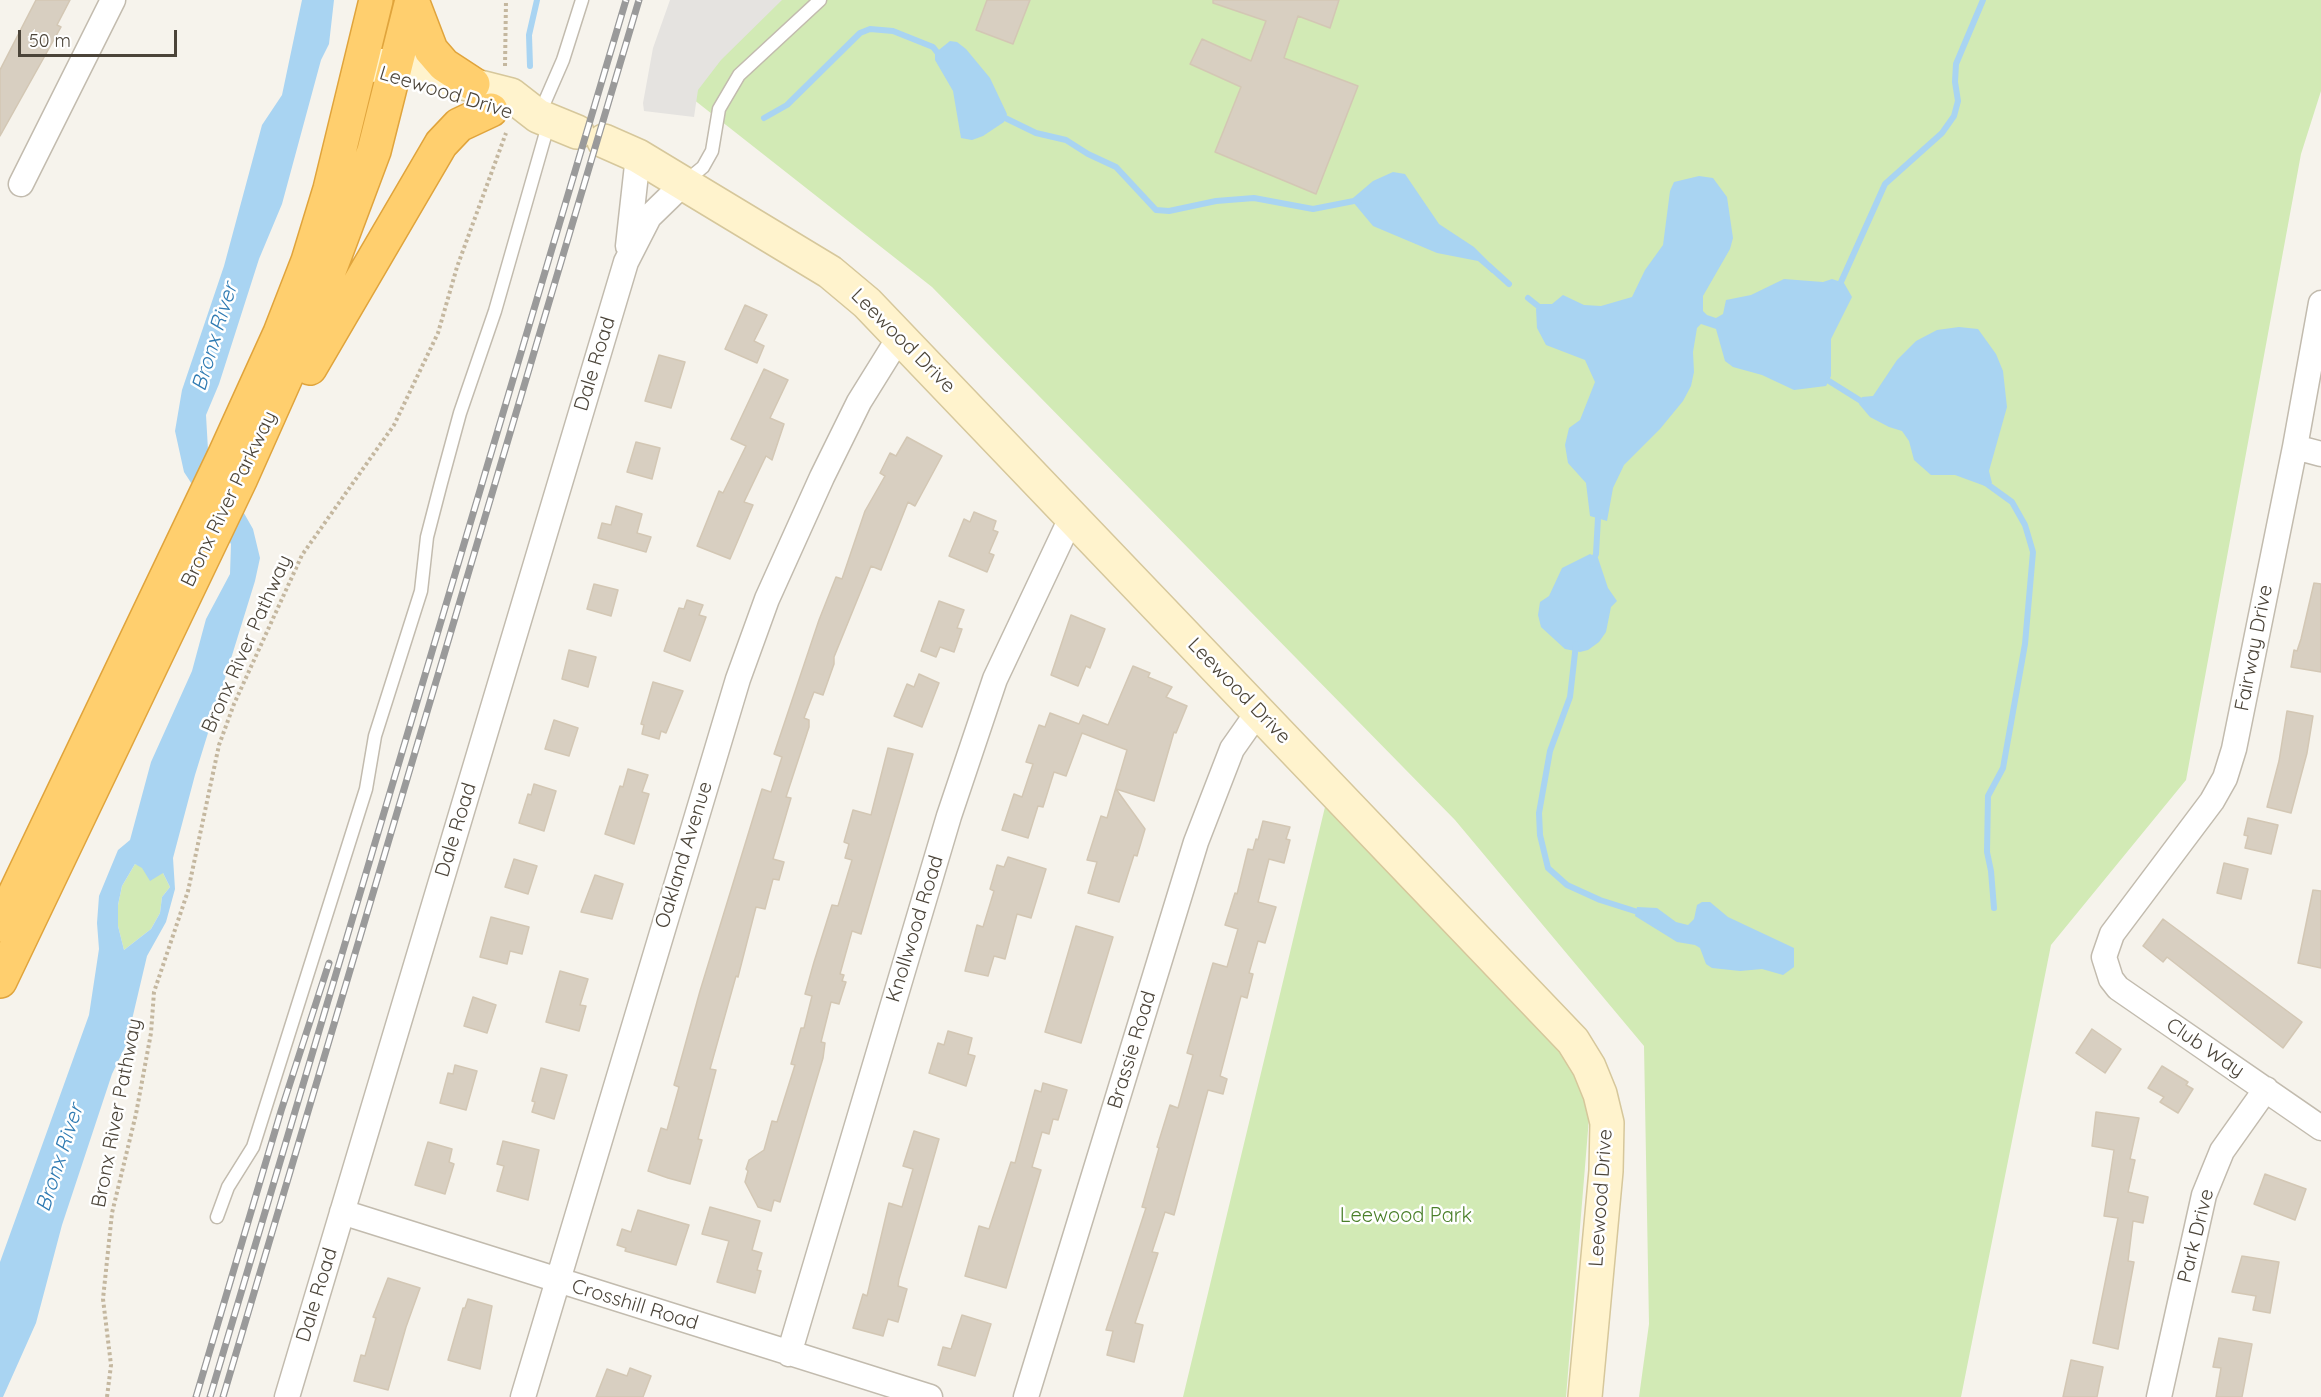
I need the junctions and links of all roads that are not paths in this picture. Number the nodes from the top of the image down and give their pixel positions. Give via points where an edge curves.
1 (113, 0) edge
2 (376, 0) edge
3 (412, 0) edge
4 (582, 0) edge
5 (820, 0) edge
6 (362, 65) junction
7 (395, 74) junction
8 (490, 108) junction
9 (567, 127) junction
10 (638, 156) junction
11 (21, 184) dead end
12 (683, 184) junction
13 (626, 262) junction
14 (2321, 303) edge
15 (900, 336) junction
16 (2295, 447) junction
17 (2321, 454) edge
18 (233, 466) junction
19 (1072, 516) junction
20 (206, 521) junction
21 (1258, 712) junction
22 (0, 926) edge
23 (2103, 957) joint
24 (0, 981) edge
25 (2266, 1089) junction
26 (2321, 1128) edge
27 (342, 1212) junction
28 (217, 1217) dead end
29 (557, 1280) junction
30 (789, 1353) junction
31 (287, 1397) edge
32 (523, 1397) edge
33 (930, 1397) edge
34 (1026, 1397) edge
35 (1585, 1397) edge
36 (2158, 1397) edge

1 - 11 street
2 - 6 highway, Bronx River Parkway
3 - 7 highway, Bronx River Parkway
3 - 8 highway via 431,50
4 - 9 lane via 563,60
5 - 12 lane via 739,75 719,109 712,152 703,168
6 - 7 street, Leewood Drive
6 - 18 highway, Bronx River Parkway via 308,261
7 - 8 street, Leewood Drive
7 - 18 highway, Bronx River Parkway via 349,224 307,330
8 - 9 street, Leewood Drive
8 - 18 highway via 459,125 441,144 303,381
9 - 10 street, Leewood Drive
9 - 28 lane via 495,310 460,413 427,537 421,591 375,736 366,789 254,1147 228,1187
10 - 12 street, Leewood Drive
10 - 13 street, Dale Road
12 - 13 street, Dale Road via 649,217
12 - 15 street, Leewood Drive via 830,272
13 - 27 street, Dale Road
14 - 16 street, Fairway Drive
15 - 19 street, Leewood Drive
15 - 29 street, Oakland Avenue via 859,402 767,599 738,679
16 - 17 street
16 - 23 street, Fairway Drive via 2225,778 2112,934
18 - 20 highway, Bronx River Parkway
19 - 21 street, Leewood Drive
19 - 30 street, Knollwood Road via 991,690 949,816
20 - 22 highway, Bronx River Parkway
20 - 24 highway, Bronx River Parkway
21 - 34 street, Brassie Road via 1224,765 1196,842
21 - 35 street, Leewood Drive via 1553,1019 1589,1067 1607,1123
23 - 25 street, Club Way via 2118,988
25 - 26 street, Club Way
25 - 36 street, Park Drive via 2222,1151 2204,1195
27 - 29 street, Crosshill Road
27 - 31 street, Dale Road
29 - 30 street, Crosshill Road
29 - 32 street, Oakland Avenue
30 - 33 street, Crosshill Road

